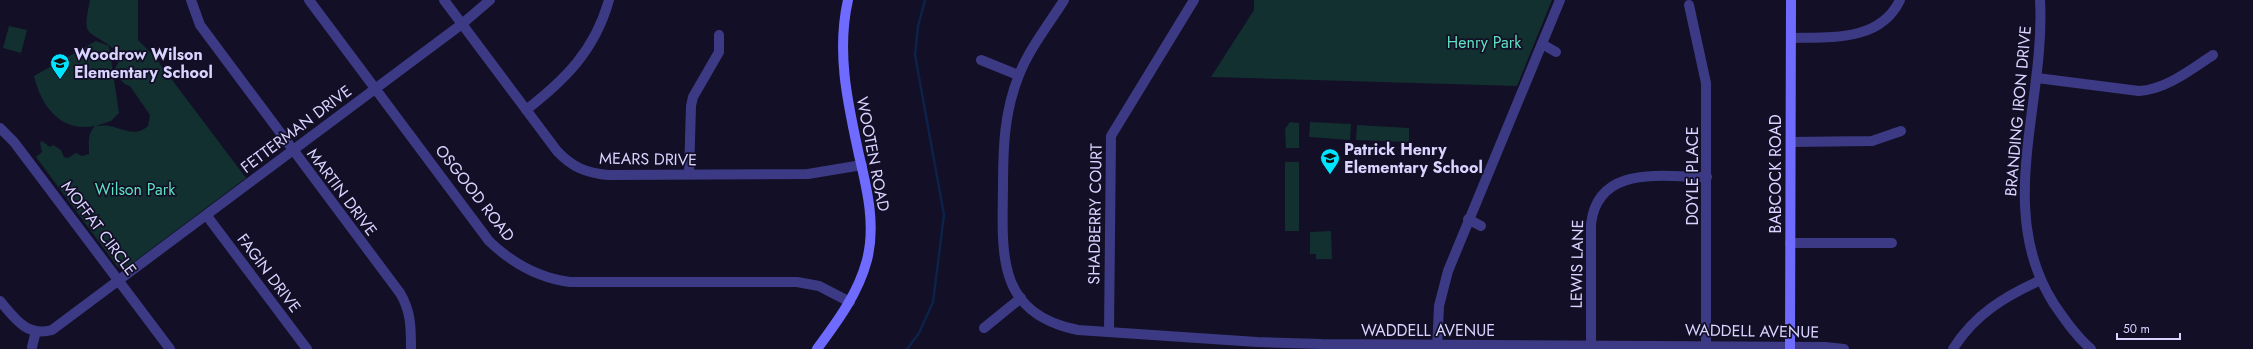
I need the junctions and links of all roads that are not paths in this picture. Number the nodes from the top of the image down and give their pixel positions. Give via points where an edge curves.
1 (191, 0) edge
2 (309, 0) edge
3 (444, 0) edge
4 (490, 0) edge
5 (610, 0) edge
6 (848, 0) edge
7 (1064, 0) edge
8 (1194, 0) edge
9 (1560, 0) edge
10 (1791, 0) edge
11 (1900, 0) edge
12 (2040, 0) edge
13 (1689, 5) dead end
14 (462, 24) junction
15 (719, 35) dead end
16 (1791, 38) junction
17 (1542, 44) junction
18 (1556, 52) dead end
19 (2213, 55) dead end
20 (981, 60) dead end
21 (1018, 75) junction
22 (2037, 78) junction
23 (376, 88) junction
24 (526, 110) junction
25 (0, 128) edge
26 (1901, 131) dead end
27 (1791, 142) junction
28 (292, 150) junction
29 (862, 165) junction
30 (689, 174) junction
31 (1707, 177) junction
32 (207, 216) junction
33 (1468, 220) junction
34 (1481, 226) dead end
35 (1790, 243) junction
36 (1892, 243) dead end
37 (119, 280) junction
38 (2041, 280) junction
39 (1021, 298) junction
40 (0, 302) edge
41 (850, 302) junction
42 (984, 328) dead end
43 (36, 331) junction
44 (1109, 332) junction
45 (32, 347) dead end
46 (1437, 347) edge
47 (1591, 347) edge
48 (1706, 347) edge
49 (1790, 348) edge
50 (170, 349) edge
51 (307, 349) edge
52 (411, 349) edge
53 (816, 349) edge
54 (1844, 349) edge
55 (1953, 349) edge
56 (2091, 349) edge

1 - 28 street, MARTIN DRIVE via 200,25
2 - 23 street, OSGOOD ROAD
3 - 14 street, MEARS DRIVE
4 - 14 street, FETTERMAN DRIVE
5 - 24 street via 597,32 574,68 556,87
6 - 29 street, WOOTEN ROAD via 843,66
7 - 21 street, WADDELL AVENUE
8 - 44 street, SHADBERRY COURT via 1111,136
9 - 17 street
10 - 16 street, BABCOCK ROAD
11 - 16 street via 1878,25 1860,34
12 - 22 street, BRANDING IRON DRIVE via 2042,31
13 - 31 street, DOYLE PLACE via 1706,83
14 - 23 street, FETTERMAN DRIVE
14 - 24 street, MEARS DRIVE
15 - 30 street via 719,52 690,106
16 - 27 street, BABCOCK ROAD
17 - 18 street
17 - 33 street
19 - 22 street via 2169,83 2150,90 2139,91
20 - 21 street
21 - 39 street, WADDELL AVENUE via 1008,110 1004,139 1002,237 1007,271
22 - 38 street, BRANDING IRON DRIVE via 2024,191 2029,245
23 - 28 street, FETTERMAN DRIVE
23 - 41 street, OSGOOD ROAD via 489,241 527,269 556,280 570,282 809,283
24 - 30 street, MEARS DRIVE via 557,151 573,166 583,171 608,175
25 - 37 street, MOFFAT CIRCLE via 14,142
26 - 27 street via 1872,141
27 - 35 street, BABCOCK ROAD
28 - 32 street, FETTERMAN DRIVE
28 - 52 street, MARTIN DRIVE via 405,301 410,316
29 - 30 street, MEARS DRIVE via 808,174
29 - 41 street, WOOTEN ROAD via 871,218 870,238 867,260
31 - 47 street, LEWIS LANE via 1635,176 1614,184 1601,198 1592,215 1591,224
31 - 48 street, DOYLE PLACE
32 - 37 street, FETTERMAN DRIVE
32 - 51 street, FAGIN DRIVE
33 - 34 street
33 - 46 street via 1442,293
35 - 36 street
35 - 49 street, BABCOCK ROAD
37 - 43 street, FETTERMAN DRIVE via 52,330
37 - 50 street, MOFFAT CIRCLE
38 - 55 street via 2012,293 1982,314
38 - 56 street, BRANDING IRON DRIVE via 2061,314
39 - 42 street
39 - 44 street, WADDELL AVENUE via 1035,313 1055,324 1078,330
40 - 43 street via 22,326
41 - 53 street, WOOTEN ROAD
43 - 45 street
44 - 46 street, WADDELL AVENUE via 1263,342
46 - 47 street, WADDELL AVENUE
47 - 48 street, WADDELL AVENUE
48 - 49 street, WADDELL AVENUE
49 - 54 street, WADDELL AVENUE

